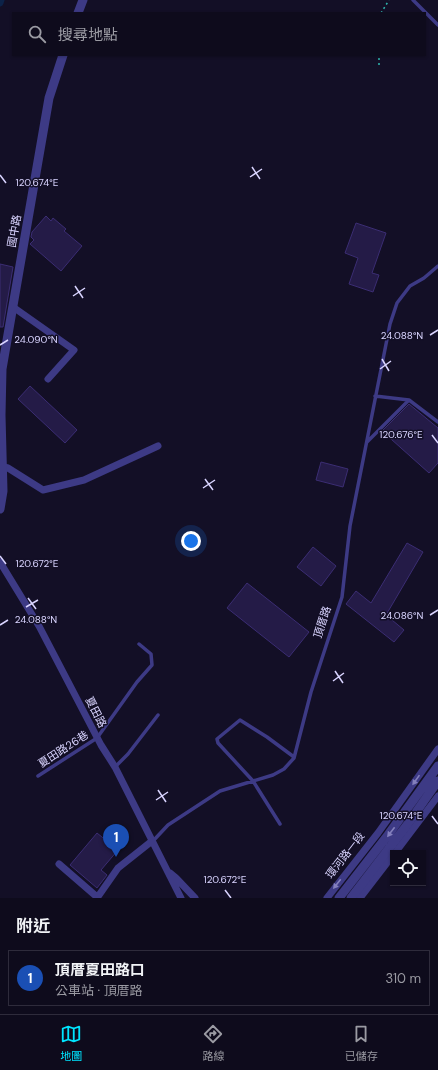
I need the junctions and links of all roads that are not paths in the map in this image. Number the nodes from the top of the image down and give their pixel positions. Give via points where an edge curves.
1 (83, 0) edge
2 (414, 0) edge
3 (78, 12) edge
4 (426, 12) edge
5 (426, 12) edge
6 (438, 25) edge
7 (63, 56) edge
8 (438, 266) edge
9 (13, 307) junction
10 (48, 379) dead end
11 (375, 396) junction
12 (409, 400) junction
13 (438, 422) edge
14 (366, 442) junction
15 (158, 446) dead end
16 (1, 467) edge
17 (0, 510) edge
18 (0, 562) edge
19 (139, 644) dead end
20 (158, 716) dead end
21 (97, 738) junction
22 (438, 748) edge
23 (294, 757) junction
24 (115, 766) junction
25 (438, 766) edge
26 (38, 776) dead end
27 (253, 781) junction
28 (438, 781) edge
29 (438, 796) edge
30 (280, 824) dead end
31 (152, 841) junction
32 (397, 850) edge
33 (390, 859) edge
34 (59, 864) dead end
35 (169, 873) junction
36 (97, 898) edge
37 (181, 898) edge
38 (195, 898) edge
39 (327, 898) edge
40 (339, 898) edge
41 (351, 898) edge
42 (360, 898) edge

1 - 3 street
2 - 4 lane
5 - 6 lane
7 - 9 street, 國中路 via 49,98
8 - 11 lane, 頂厝路 via 410,286 397,303
9 - 10 street via 74,350
9 - 16 street, 國中路 via 2,369
11 - 12 lane
11 - 14 lane, 頂厝路
12 - 13 lane
12 - 14 lane
14 - 23 lane, 頂厝路 via 350,526 342,597 311,692
15 - 16 street via 84,480 43,490 8,468
16 - 17 street, 國中路 via 3,491
18 - 21 street, 夏田路 via 39,626
19 - 21 lane via 151,654 152,665
20 - 24 lane via 128,754
21 - 24 street, 夏田路
21 - 26 lane, 夏田路26巷
22 -> 39 street, 環河路一段 via 378,833
23 - 27 lane via 284,769
23 - 27 lane via 240,720 217,739
24 - 31 street, 夏田路
25 -> 40 street, 環河路一段
27 - 30 lane
27 - 31 lane via 220,791 168,825
28 - 41 street
29 - 32 street
31 - 35 street, 夏田路
31 - 36 street via 118,868
33 - 42 street
34 - 36 street
35 - 37 street, 夏田路
35 - 38 street

